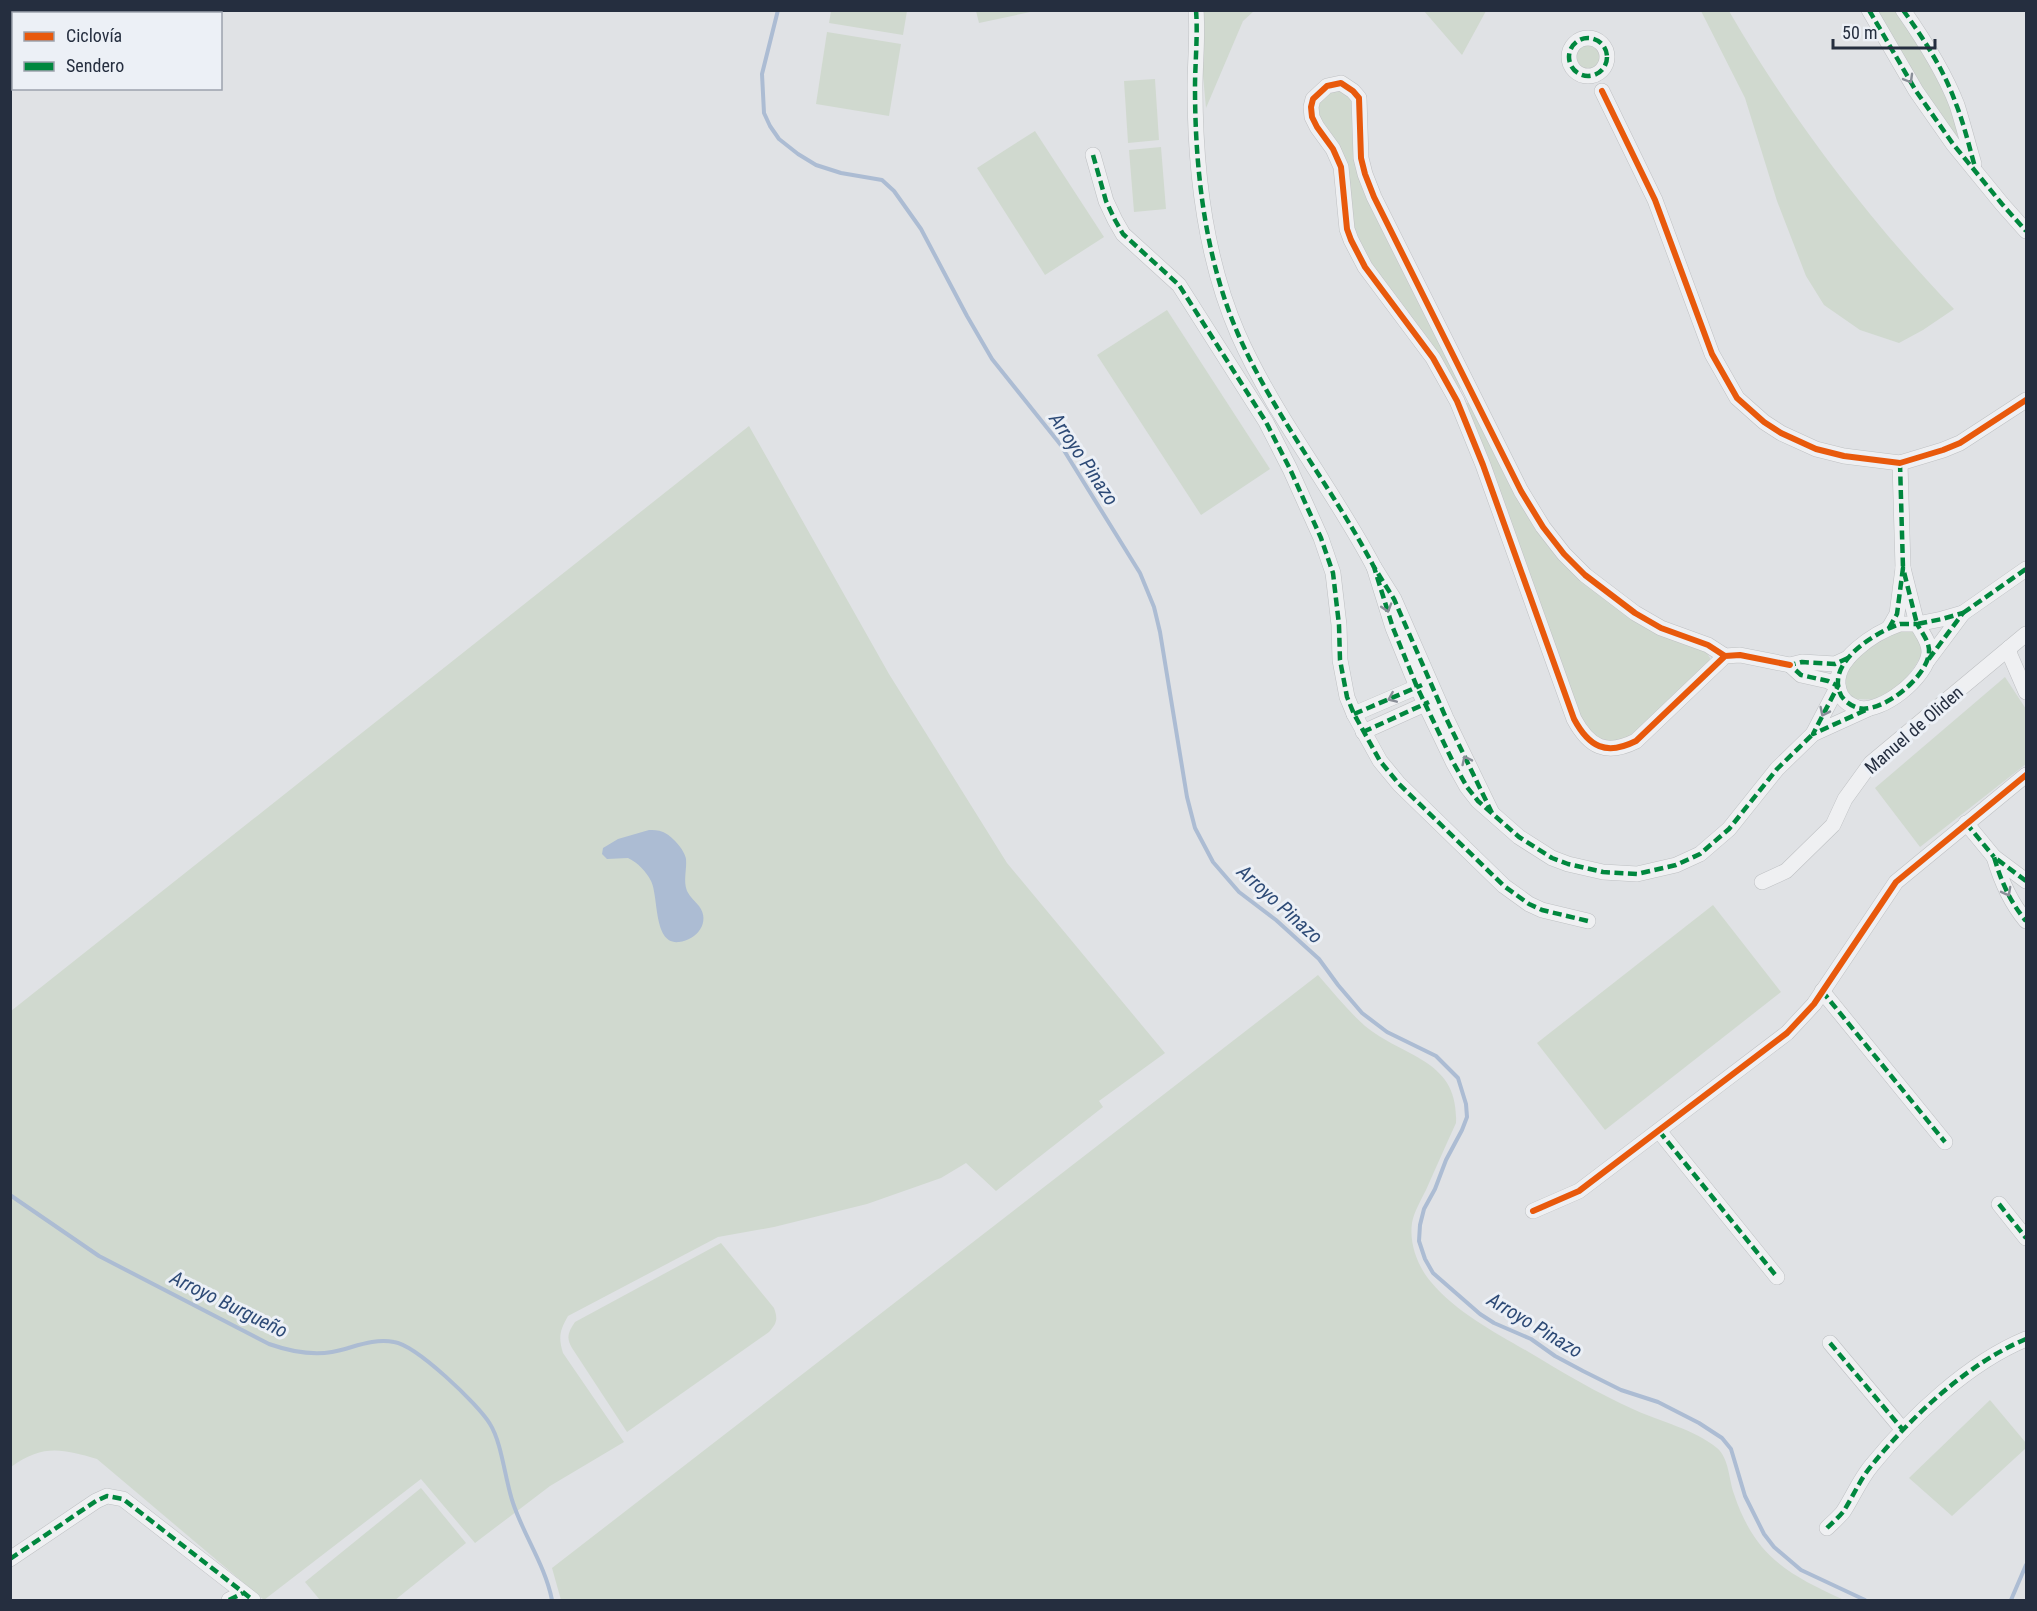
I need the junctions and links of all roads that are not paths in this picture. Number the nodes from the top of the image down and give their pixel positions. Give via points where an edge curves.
1 (1196, 10) edge
2 (1869, 10) edge
3 (1903, 10) edge
4 (1604, 68) junction
5 (1585, 76) junction
6 (1602, 91) junction
7 (1093, 154) dead end
8 (1975, 170) junction
9 (2026, 231) edge
10 (1474, 393) junction
11 (2026, 400) edge
12 (1457, 401) junction
13 (1900, 463) junction
14 (1903, 568) junction
15 (2026, 569) edge
16 (1963, 613) junction
17 (1917, 624) junction
18 (1889, 628) junction
19 (2026, 634) edge
20 (2009, 648) junction
21 (1725, 656) junction
22 (1848, 658) junction
23 (1927, 663) junction
24 (1790, 665) junction
25 (1424, 685) junction
26 (1838, 686) junction
27 (2026, 692) edge
28 (1431, 701) junction
29 (1870, 708) junction
30 (1354, 714) junction
31 (1364, 732) junction
32 (1813, 734) junction
33 (2026, 775) edge
34 (1966, 823) junction
35 (1994, 857) junction
36 (2026, 881) edge
37 (1762, 882) dead end
38 (1588, 921) dead end
39 (2026, 921) edge
40 (1822, 991) junction
41 (1659, 1131) junction
42 (1946, 1142) dead end
43 (1999, 1204) dead end
44 (1533, 1211) dead end
45 (2026, 1238) edge
46 (1778, 1277) dead end
47 (2026, 1339) edge
48 (1830, 1343) dead end
49 (1903, 1430) junction
50 (1827, 1528) dead end
51 (10, 1558) edge
52 (248, 1597) edge
53 (229, 1600) edge

1 - 25 street via 1197,143 1205,213 1224,293 1263,384 1394,599
2 -> 8 street via 1916,90
3 - 8 street via 1948,86
4 - 5 street via 1596,75
4 - 5 street via 1607,56 1602,44 1590,38 1577,41 1568,58 1573,70
4 - 6 street
5 - 6 street
6 - 13 street via 1655,200 1712,354 1737,398 1764,422 1816,450
7 - 30 street via 1114,220 1123,234 1179,285 1266,422 1290,469 1332,573 1343,681
8 - 9 street
10 - 12 street
10 - 12 street via 1365,174 1359,98 1341,83 1327,86 1313,99 1312,117 1341,167 1351,240 1365,267 1433,358
10 - 21 street via 1521,491 1564,554 1635,614
11 - 13 street via 1960,443
12 - 21 street via 1574,719 1590,742 1599,747 1619,748 1636,741
13 - 14 street
14 - 17 street
14 - 18 street via 1898,614
15 - 16 street
16 - 17 street
16 - 23 street
17 - 18 street
17 - 23 street via 1928,642
18 - 22 street via 1872,636
19 - 20 street, Manuel de Oliden
20 - 27 street
20 - 37 street, Manuel de Oliden via 1871,764 1845,799 1833,825 1786,871
21 - 24 street via 1740,655
22 - 24 street via 1835,664
22 - 26 street
23 - 29 street via 1908,686
24 - 26 street via 1802,675
25 - 28 street
25 -> 30 street
26 - 29 street via 1848,704
26 -> 32 street
28 - 31 street
28 - 32 street via 1467,787 1506,827 1552,858 1584,869 1620,874 1657,870 1689,860 1714,843 1777,769
29 - 32 street
30 - 31 street
31 - 38 street via 1399,784 1504,886 1542,910
33 - 34 street
34 - 35 street
34 - 40 street via 1896,882
35 - 36 street
35 -> 39 street via 2008,895
40 - 41 street via 1787,1033
40 - 42 street
41 - 44 street via 1579,1191
41 - 46 street
43 - 45 street
47 - 49 street via 1961,1379
48 - 49 street
49 - 50 street via 1870,1467 1842,1513
51 - 52 street via 96,1501 115,1496
52 - 53 street

